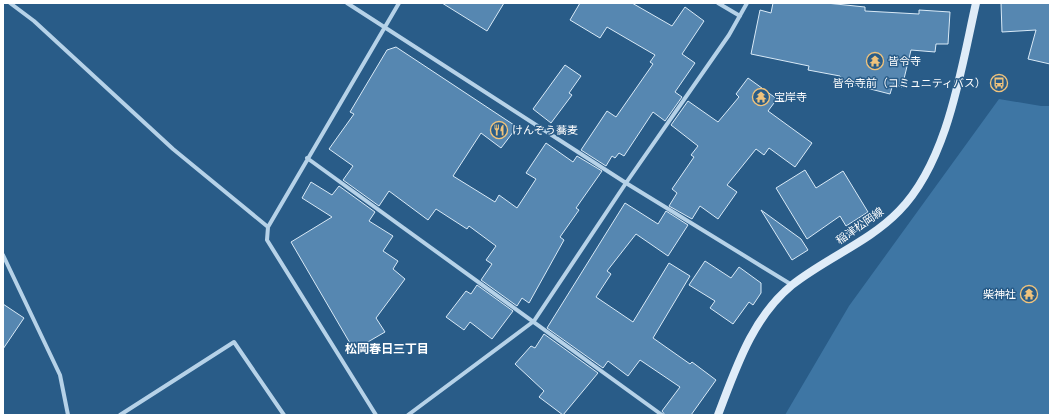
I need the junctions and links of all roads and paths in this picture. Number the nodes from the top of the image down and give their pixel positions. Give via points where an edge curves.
1 (10, 3) edge
2 (347, 3) edge
3 (399, 3) edge
4 (718, 3) edge
5 (747, 3) edge
6 (976, 3) edge
7 (740, 16) junction
8 (384, 27) junction
9 (307, 158) junction
10 (626, 182) junction
11 (268, 227) junction
12 (3, 256) edge
13 (792, 285) junction
14 (534, 321) junction
15 (68, 415) edge
16 (120, 415) edge
17 (284, 415) edge
18 (376, 415) edge
19 (408, 415) edge
20 (662, 415) edge
21 (718, 415) edge

1 - 11 street via 34,21 173,149
2 - 8 street
3 - 8 street
4 - 7 street
5 - 7 street
6 - 13 main road, 稲津松岡線 via 951,111 938,149 921,181 900,210 883,226
7 - 10 street
8 - 9 street
8 - 10 street
9 - 11 street
9 - 14 street
10 - 13 street
10 - 14 street
11 - 18 street via 267,240
12 - 15 street via 60,375
13 - 21 main road, 稲津松岡線 via 767,310 751,335
14 - 19 street
14 - 20 street
16 - 17 street via 234,342

